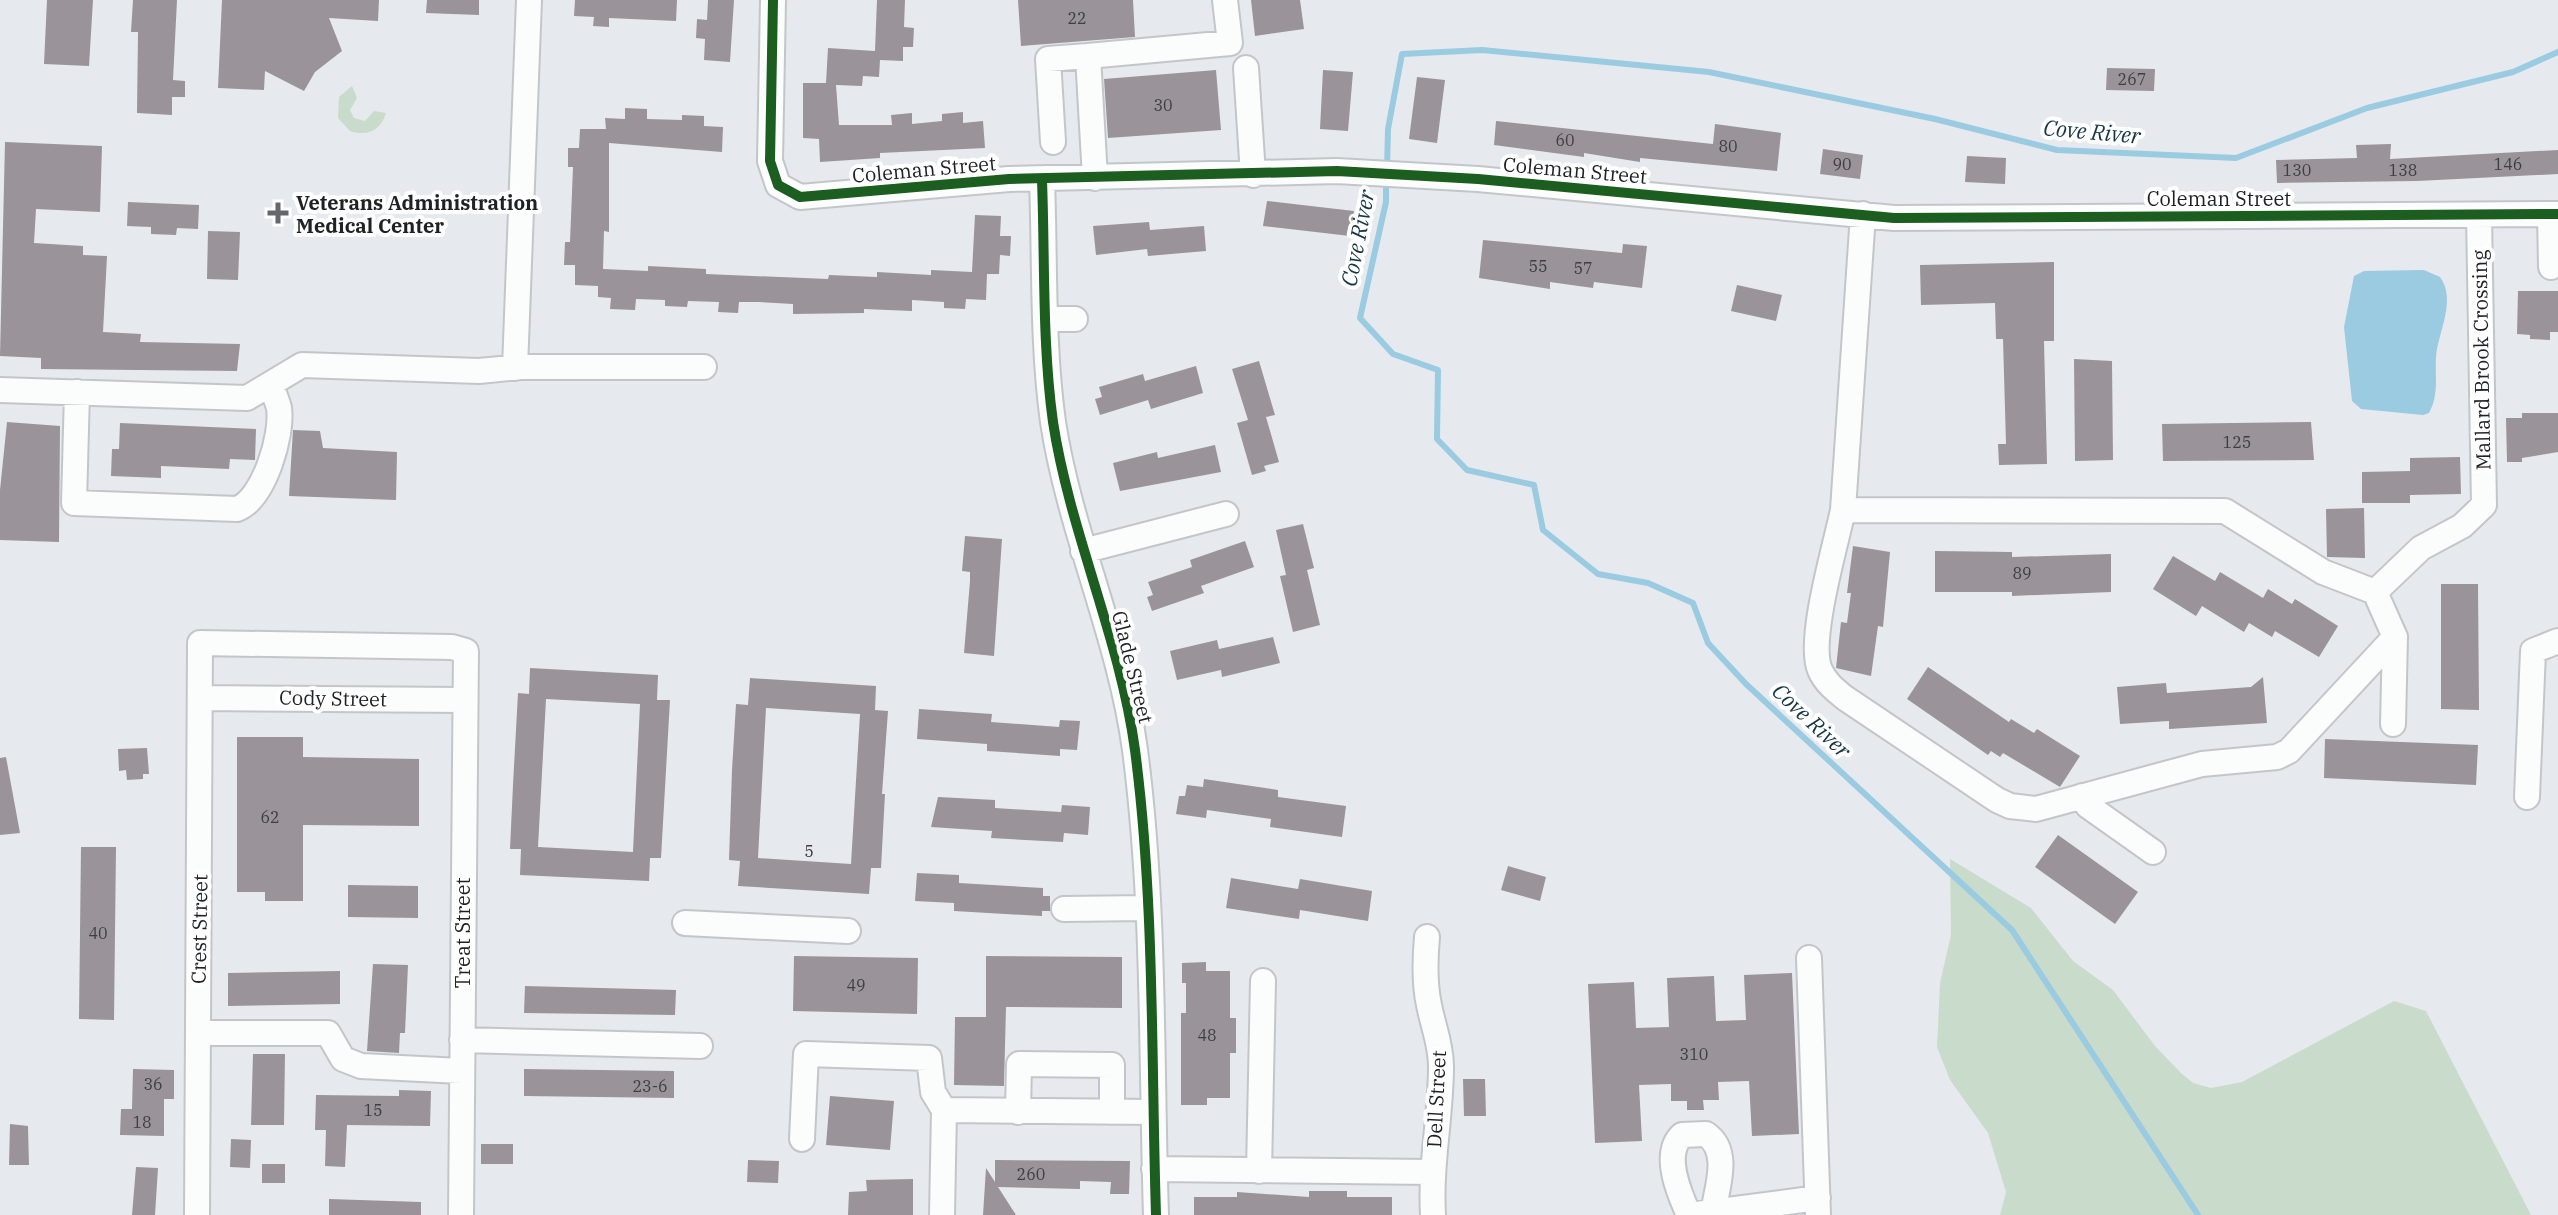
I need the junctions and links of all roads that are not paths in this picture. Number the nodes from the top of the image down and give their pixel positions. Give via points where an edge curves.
1 (529, 0) edge
2 (773, 0) edge
3 (1225, 0) edge
4 (1088, 56) junction
5 (1246, 68) dead end
6 (1053, 142) dead end
7 (1253, 175) junction
8 (1095, 178) junction
9 (1042, 180) junction
10 (1863, 214) junction
11 (2554, 214) edge
12 (2479, 215) junction
13 (2551, 267) dead end
14 (1047, 319) junction
15 (1075, 319) dead end
16 (704, 367) dead end
17 (515, 368) junction
18 (271, 384) junction
19 (0, 390) edge
20 (77, 392) junction
21 (1843, 510) junction
22 (1226, 514) dead end
23 (1083, 551) junction
24 (2375, 592) junction
25 (2395, 637) junction
26 (2558, 641) edge
27 (466, 651) joint
28 (201, 698) junction
29 (464, 700) junction
30 (2393, 724) dead end
31 (2082, 796) junction
32 (2527, 797) dead end
33 (2153, 852) dead end
34 (1146, 908) junction
35 (1064, 909) dead end
36 (685, 923) dead end
37 (848, 931) dead end
38 (1427, 937) dead end
39 (1809, 958) dead end
40 (1263, 981) dead end
41 (198, 1033) junction
42 (462, 1040) junction
43 (700, 1046) dead end
44 (461, 1071) junction
45 (944, 1110) junction
46 (1018, 1112) junction
47 (1112, 1112) junction
48 (1153, 1112) junction
49 (802, 1139) dead end
50 (1154, 1169) junction
51 (1259, 1171) junction
52 (1430, 1172) junction
53 (1818, 1206) edge
54 (1703, 1214) edge
55 (197, 1215) edge
56 (461, 1215) edge
57 (942, 1215) edge
58 (1156, 1215) edge
59 (1433, 1215) edge

1 - 17 street
2 - 9 street, Coleman Street via 770,161 778,185 788,192 813,198
3 - 4 street via 1230,43
4 - 6 street via 1048,59
4 - 8 street
5 - 7 street
7 - 8 street, Coleman Street
7 - 10 street, Coleman Street via 1386,174
8 - 9 street, Coleman Street
9 - 14 street, Glade Street
10 - 12 street, Coleman Street
10 - 21 street
11 - 12 street, Coleman Street
11 - 13 street
12 - 24 street, Mallard Brook Crossing via 2484,505 2462,526 2421,548
14 - 15 street
14 - 23 street, Glade Street via 1053,422
16 - 17 street
17 - 18 street via 304,365 289,369
18 - 20 street via 247,398
18 - 20 street via 279,411 269,467 256,496 237,509 74,503
19 - 20 street
21 - 24 street via 2225,511 2323,572
21 - 31 street via 1817,636 1816,655 1828,684 2010,806 2036,809
22 - 23 street
23 - 34 street, Glade Street via 1135,751
24 - 25 street
25 - 30 street
25 - 31 street via 2289,751 2277,757 2202,764
26 - 32 street via 2533,651
27 - 28 street, Crest Street via 200,643
27 - 29 street, Treat Street
28 - 29 street, Cody Street
28 - 41 street, Crest Street
29 - 42 street, Treat Street
31 - 33 street via 2088,806
34 - 35 street
34 - 48 street, Glade Street
36 - 37 street
38 - 52 street, Dell Street via 1429,1006 1441,1066
39 - 53 street
40 - 51 street
41 - 44 street via 328,1033 343,1059 361,1066
41 - 55 street, Crest Street
42 - 43 street
42 - 44 street, Treat Street
44 - 56 street, Treat Street
45 - 46 street
45 - 49 street via 933,1092 929,1058 806,1054
45 - 57 street
46 - 47 street
46 - 47 street via 1019,1064 1112,1065
47 - 48 street
48 - 50 street, Glade Street
50 - 51 street
50 - 58 street, Glade Street
51 - 52 street
52 - 59 street, Dell Street
53 - 54 street

